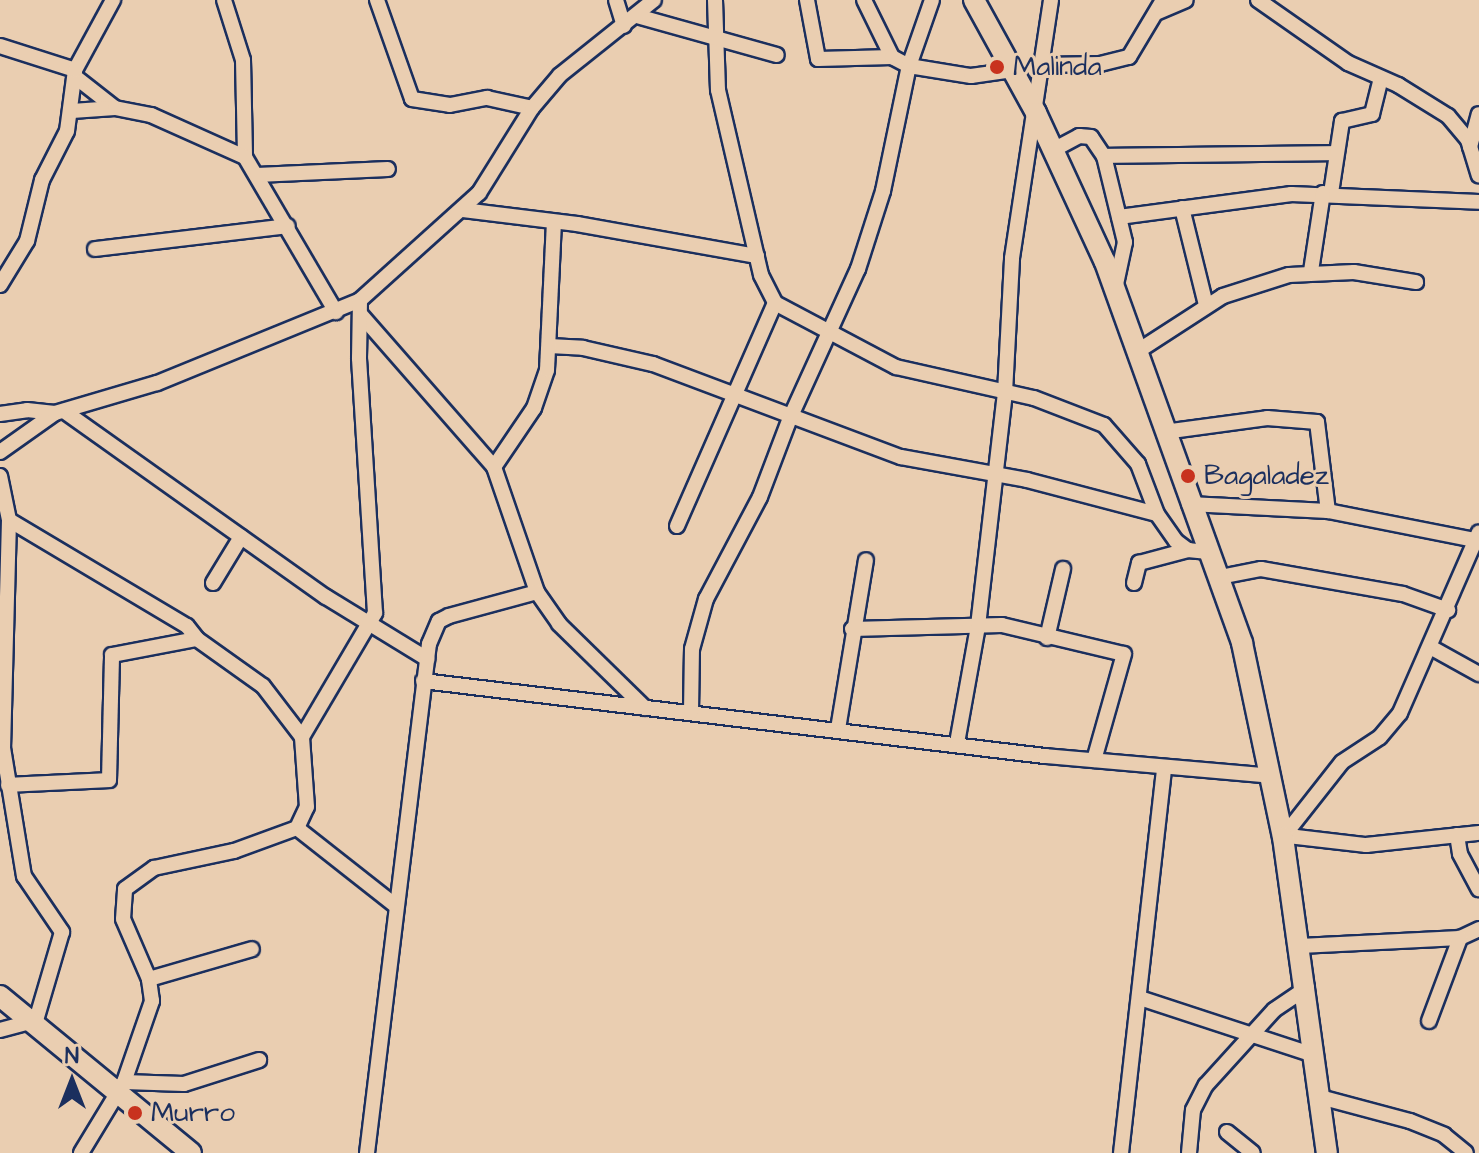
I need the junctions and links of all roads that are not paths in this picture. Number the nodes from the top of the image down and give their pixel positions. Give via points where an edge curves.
1 (113, 0) edge
2 (223, 0) edge
3 (377, 0) edge
4 (616, 0) edge
5 (654, 0) edge
6 (715, 0) edge
7 (807, 0) edge
8 (864, 0) edge
9 (932, 0) edge
10 (974, 0) edge
11 (1051, 0) edge
12 (1186, 0) edge
13 (1258, 0) edge
14 (1160, 6) edge
15 (637, 16) junction
16 (624, 26) junction
17 (714, 39) junction
18 (0, 46) edge
19 (777, 55) dead end
20 (892, 57) junction
21 (1040, 65) junction
22 (909, 66) junction
23 (1013, 70) junction
24 (76, 74) junction
25 (1381, 78) junction
26 (115, 108) junction
27 (532, 108) junction
28 (72, 111) junction
29 (1036, 113) junction
30 (1479, 114) edge
31 (1470, 147) junction
32 (1053, 150) junction
33 (1336, 153) junction
34 (1104, 156) junction
35 (245, 157) junction
36 (388, 169) dead end
37 (257, 175) junction
38 (1479, 175) edge
39 (1327, 193) junction
40 (1479, 202) edge
41 (1182, 208) junction
42 (463, 210) junction
43 (1119, 217) junction
44 (554, 222) junction
45 (288, 226) junction
46 (95, 249) dead end
47 (757, 256) junction
48 (1311, 271) junction
49 (1416, 282) dead end
50 (0, 285) edge
51 (1115, 289) junction
52 (775, 303) junction
53 (1206, 305) junction
54 (361, 308) junction
55 (336, 312) junction
56 (828, 332) junction
57 (549, 346) junction
58 (1138, 351) junction
59 (732, 392) junction
60 (1005, 393) junction
61 (60, 412) junction
62 (0, 414) edge
63 (790, 418) junction
64 (1164, 432) junction
65 (0, 452) edge
66 (494, 467) junction
67 (995, 475) junction
68 (0, 476) edge
69 (1189, 504) junction
70 (1328, 511) junction
71 (1157, 514) junction
72 (9, 520) junction
73 (677, 526) dead end
74 (241, 537) junction
75 (1477, 537) edge
76 (1198, 551) junction
77 (866, 560) dead end
78 (1063, 569) dead end
79 (1220, 577) junction
80 (213, 583) dead end
81 (1134, 583) dead end
82 (537, 592) junction
83 (1448, 610) junction
84 (370, 625) junction
85 (978, 626) junction
86 (852, 629) junction
87 (1047, 638) junction
88 (197, 639) junction
89 (1432, 648) junction
90 (427, 659) junction
91 (1479, 674) edge
92 (423, 681) junction
93 (645, 708) junction
94 (691, 712) junction
95 (838, 729) junction
96 (302, 737) junction
97 (957, 743) junction
98 (1094, 760) junction
99 (1164, 768) junction
100 (1272, 776) junction
101 (8, 785) junction
102 (297, 828) junction
103 (1479, 833) edge
104 (1457, 835) junction
105 (1285, 837) junction
106 (1479, 889) edge
107 (395, 905) junction
108 (1479, 929) edge
109 (1460, 938) junction
110 (1300, 946) junction
111 (252, 949) dead end
112 (149, 979) junction
113 (1307, 988) junction
114 (0, 996) edge
115 (1140, 998) junction
116 (1429, 1021) dead end
117 (32, 1024) junction
118 (0, 1030) edge
119 (1249, 1035) junction
120 (1316, 1056) junction
121 (259, 1060) dead end
122 (120, 1084) junction
123 (1320, 1097) junction
124 (1227, 1132) dead end
125 (1322, 1151) edge
126 (81, 1153) edge
127 (191, 1153) edge
128 (367, 1153) edge
129 (1121, 1153) edge
130 (1189, 1153) edge
131 (1253, 1153) edge
132 (1466, 1153) edge

1 - 24 street
2 - 35 street via 243,60
3 - 27 street via 412,99 450,105 487,98
4 - 16 street
5 - 15 street
6 - 17 street
7 - 20 street via 818,59
8 - 20 street
9 - 22 street
10 - 23 street
11 - 21 street
12 - 14 street
13 - 25 street via 1348,63
14 - 21 street via 1129,57 1117,63
15 - 16 street
15 - 17 street
16 - 27 street via 560,75
17 - 19 street
17 - 47 street via 718,90
18 - 24 street
20 - 22 street
21 - 29 street
22 - 23 street via 971,76
22 - 56 street via 883,191 858,269
23 - 29 street
24 - 26 street
24 - 28 street
25 - 31 street via 1448,116
25 - 33 street via 1372,114 1342,121
26 - 28 street
26 - 35 street via 177,124
27 - 42 street via 506,154
28 - 50 street via 42,180 27,241
29 - 32 street
29 - 60 street via 1012,258
30 - 31 street
31 - 38 street
32 - 34 street via 1079,136 1091,137
32 - 51 street
33 - 34 street
33 - 39 street
34 - 43 street
35 - 37 street
36 - 37 street
37 - 45 street
39 - 40 street
39 - 41 street
39 - 48 street
41 - 43 street
41 - 53 street
42 - 44 street
42 - 54 street
43 - 51 street via 1125,255
44 - 47 street
44 - 57 street
45 - 46 street
45 - 55 street
47 - 52 street
48 - 49 street
48 - 53 street
51 - 58 street
52 - 56 street
52 - 59 street
53 - 58 street
54 - 55 street
54 - 66 street
54 - 84 street via 359,358 375,596
55 - 61 street via 157,383
56 - 60 street via 907,371
56 - 63 street
57 - 59 street via 615,354
57 - 66 street via 537,401
58 - 64 street
59 - 63 street
59 - 73 street
60 - 67 street
60 - 71 street via 1062,406 1104,425 1138,464
61 - 62 street
61 - 65 street
61 - 74 street
63 - 67 street via 901,457
63 - 94 street via 760,497 706,599 692,649
64 - 69 street
64 - 70 street via 1275,417 1317,422
66 - 82 street
67 - 71 street
67 - 85 street
68 - 72 street
69 - 70 street
69 - 76 street
70 - 75 street
71 - 76 street
72 - 88 street via 187,626
72 - 101 street via 3,724
74 - 80 street
74 - 84 street
75 - 83 street
76 - 79 street
76 - 81 street via 1139,563
77 - 86 street
78 - 87 street
79 - 83 street via 1261,569 1403,594
79 - 100 street via 1242,643
82 - 90 street via 439,621
82 - 93 street via 559,624
83 - 89 street
84 - 90 street
84 - 96 street
85 - 86 street
85 - 87 street via 1002,625
85 - 97 street
86 - 95 street
87 - 98 street via 1124,654
88 - 96 street via 263,686
88 - 101 street via 112,655 109,780
89 - 91 street
89 - 105 street via 1400,713 1380,737 1342,762
90 - 92 street
92 - 93 street
92 - 107 street
93 - 94 street
94 - 95 street
95 - 97 street
96 - 102 street via 307,807
97 - 98 street
98 - 99 street
99 - 100 street
99 - 115 street
100 - 105 street
101 - 117 street via 24,876 62,932
102 - 107 street
102 - 112 street via 234,851 154,868 134,879 125,889 123,919
103 - 104 street
104 - 105 street via 1366,845
104 - 106 street via 1460,854
105 - 110 street
107 - 128 street
108 - 109 street
109 - 110 street
109 - 116 street
110 - 113 street
111 - 112 street
112 - 122 street via 152,1001
113 - 119 street
113 - 120 street
114 - 117 street
115 - 119 street
115 - 129 street
117 - 118 street
117 - 122 street
119 - 120 street
119 - 130 street via 1199,1097
120 - 123 street
121 - 122 street via 184,1084
122 - 126 street
122 - 127 street
123 - 125 street
123 - 132 street via 1410,1121 1444,1135
124 - 131 street

